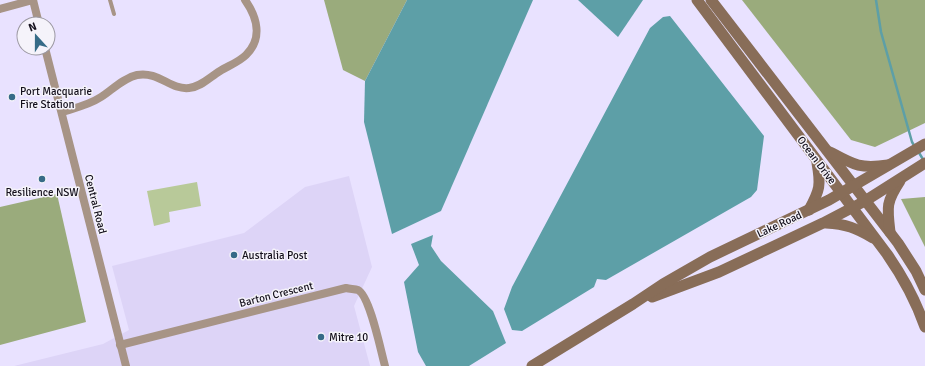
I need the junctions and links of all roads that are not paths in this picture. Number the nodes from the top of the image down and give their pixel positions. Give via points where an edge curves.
1 (33, 0) edge
2 (110, 0) edge
3 (245, 0) edge
4 (697, 0) edge
5 (711, 0) edge
6 (0, 10) edge
7 (114, 14) dead end
8 (37, 16) edge
9 (47, 56) edge
10 (62, 112) junction
11 (924, 145) edge
12 (826, 150) junction
13 (816, 160) junction
14 (925, 163) edge
15 (891, 165) junction
16 (903, 177) junction
17 (854, 186) junction
18 (842, 193) junction
19 (865, 201) junction
20 (853, 207) junction
21 (810, 210) junction
22 (823, 223) junction
23 (890, 233) junction
24 (878, 242) junction
25 (925, 290) edge
26 (633, 304) junction
27 (925, 327) edge
28 (120, 345) junction
29 (126, 366) edge
30 (385, 366) edge
31 (532, 366) edge

1 - 6 street
1 - 8 street
2 - 7 lane
3 - 10 street via 254,16 256,38 246,56 208,80 197,86 179,88 158,77 136,75 90,104
4 - 13 main road, Ocean Drive
5 - 12 main road, Ocean Drive
9 - 10 street, Central Road
10 - 28 street, Central Road
11 - 15 main road, Lake Road
12 - 15 main road via 854,165
12 - 17 main road, Ocean Drive
13 - 18 main road, Ocean Drive
13 - 21 main road via 819,190
14 - 16 main road, Lake Road
15 - 17 main road, Lake Road
16 - 19 main road, Lake Road
16 - 23 main road via 888,204
17 - 18 main road, Lake Road
17 - 19 main road, Ocean Drive
18 - 20 main road, Ocean Drive
18 - 21 main road, Lake Road
19 - 20 main road, Lake Road
19 - 23 main road, Ocean Drive
20 - 22 main road, Lake Road
20 - 24 main road, Ocean Drive
21 - 26 main road, Lake Road via 710,257
22 - 24 main road via 847,225
22 - 26 main road, Lake Road via 719,272
23 - 25 main road, Ocean Drive via 906,254
24 - 27 main road, Ocean Drive via 905,281
26 - 31 main road, Lake Road
28 - 29 street, Central Road
28 - 30 street, Barton Crescent via 346,288 359,290 364,296

